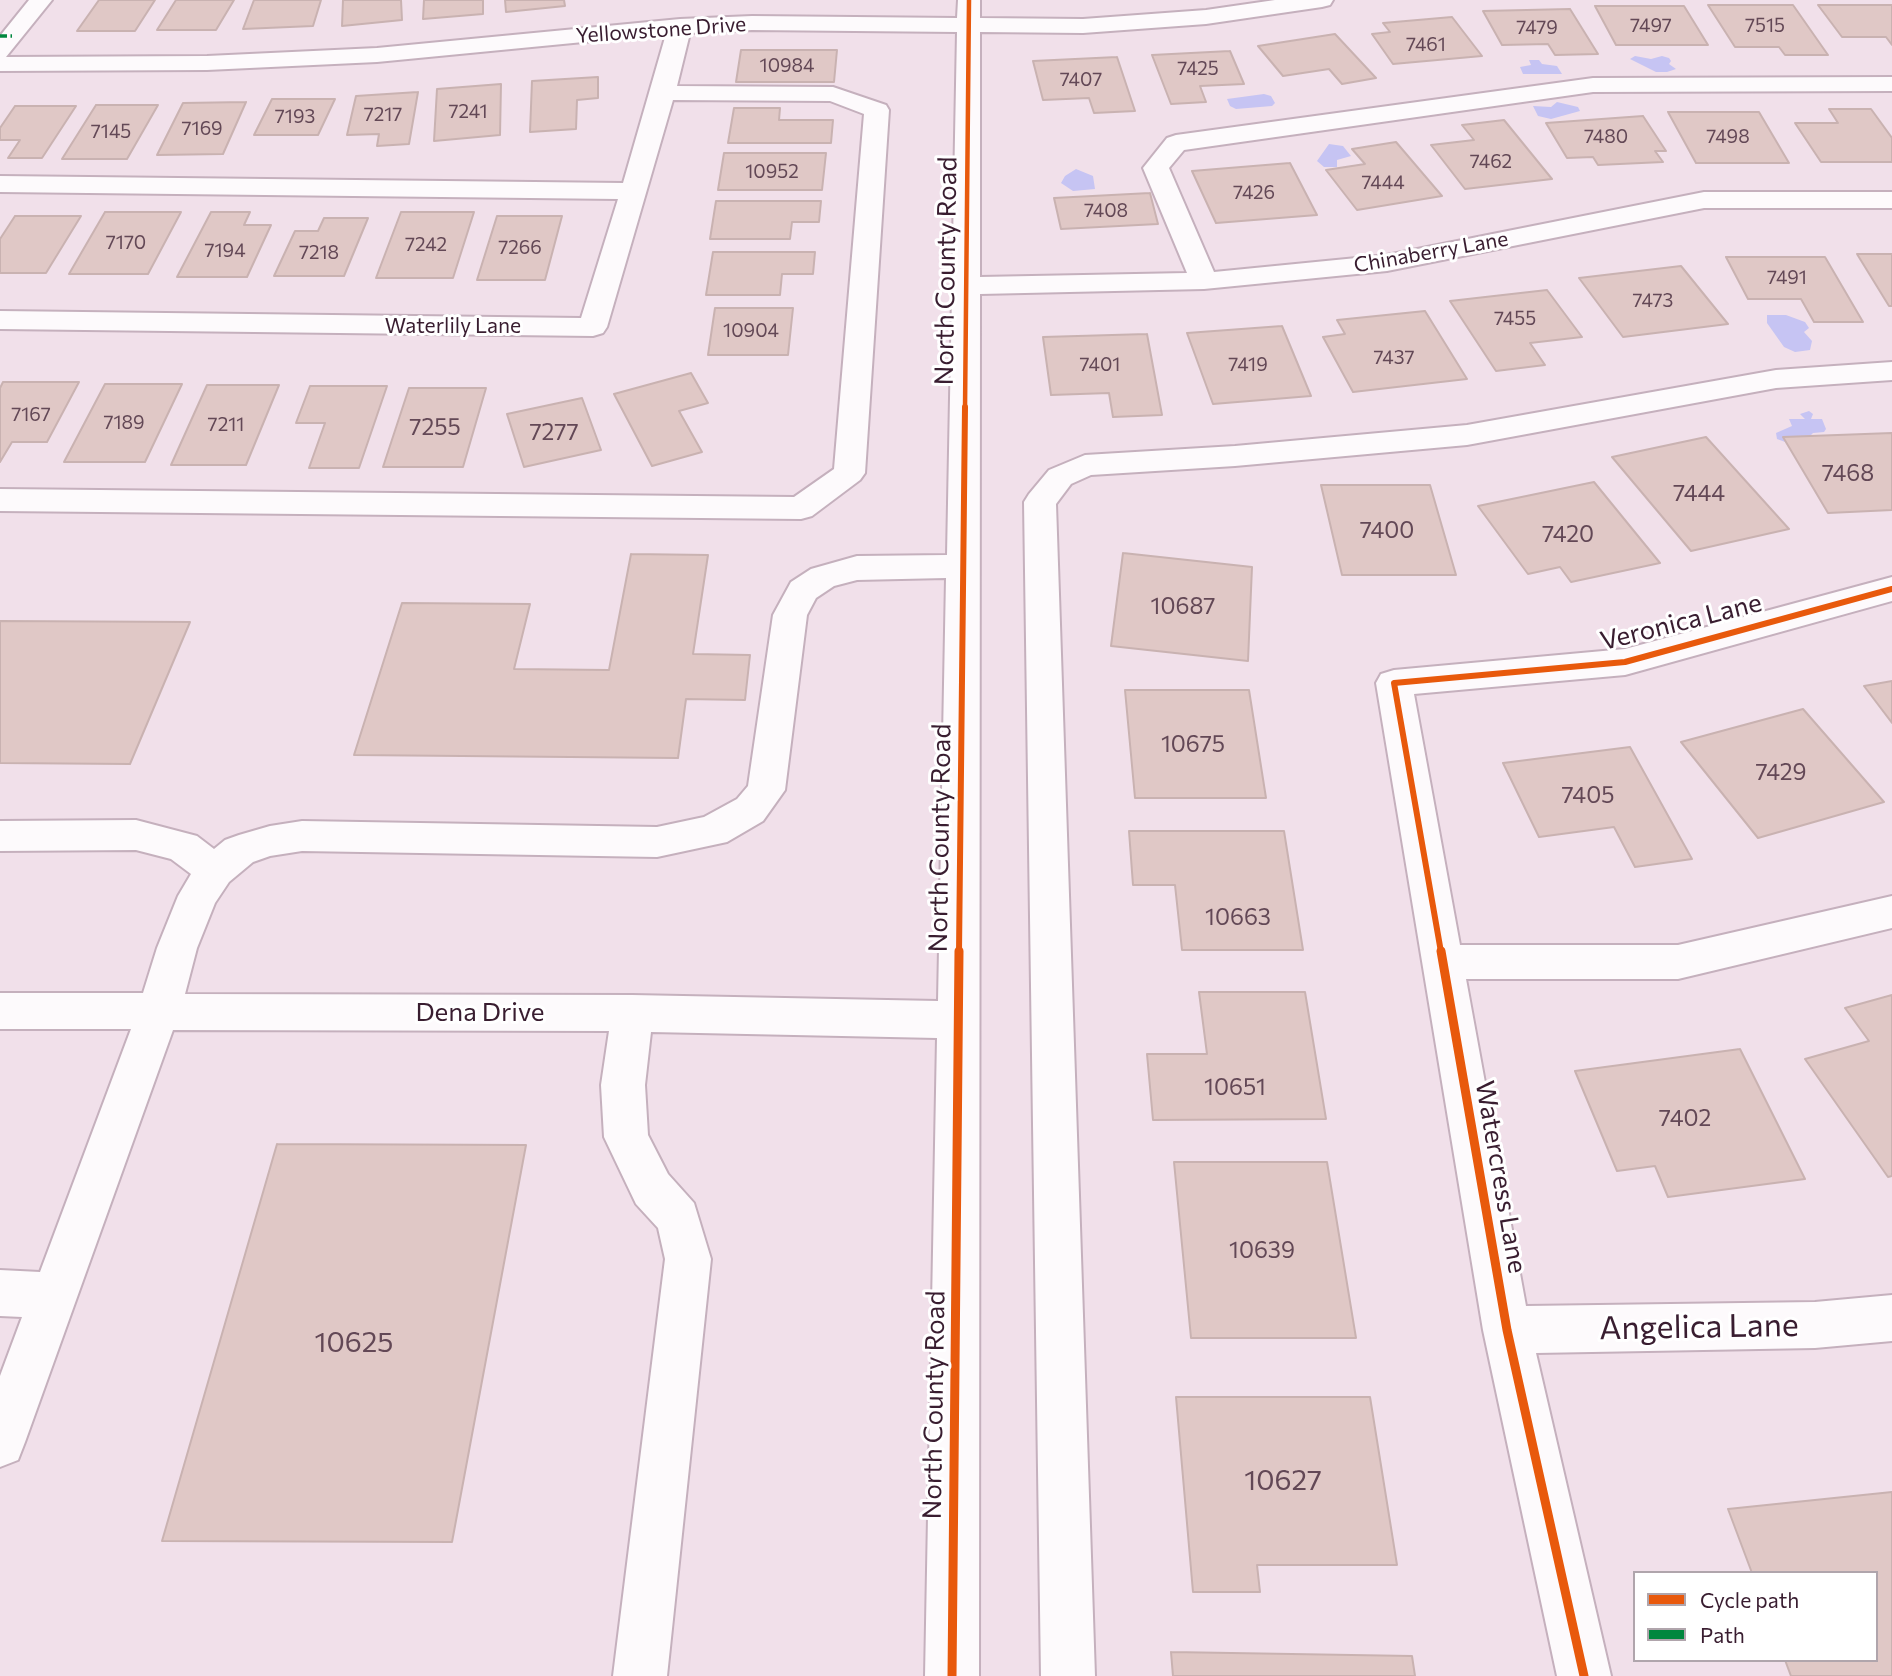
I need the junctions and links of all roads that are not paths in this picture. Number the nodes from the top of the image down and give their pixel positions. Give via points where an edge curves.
1 (41, 0) edge
2 (822, 0) edge
3 (1306, 1) edge
4 (969, 13) edge
5 (820, 24) junction
6 (680, 26) junction
7 (0, 51) edge
8 (0, 64) edge
9 (1892, 84) edge
10 (663, 93) junction
11 (0, 184) edge
12 (633, 191) junction
13 (1892, 200) edge
14 (1204, 281) junction
15 (967, 286) junction
16 (0, 320) edge
17 (1892, 372) edge
18 (0, 500) edge
19 (963, 566) junction
20 (1892, 589) edge
21 (1394, 683) joint
22 (0, 836) edge
23 (215, 871) junction
24 (1892, 912) edge
25 (1441, 962) junction
26 (0, 1011) edge
27 (159, 1011) junction
28 (632, 1013) junction
29 (959, 1020) junction
30 (0, 1293) edge
31 (54, 1295) junction
32 (1892, 1318) edge
33 (1507, 1330) junction
34 (0, 1443) edge
35 (639, 1676) edge
36 (952, 1676) edge
37 (1068, 1676) edge
38 (1584, 1676) edge

1 - 7 street
2 - 5 street
3 - 4 street, Yellowstone Drive via 1206,18 1083,26
4 - 5 street, Yellowstone Drive
4 - 15 street, North County Road
5 - 6 street, Yellowstone Drive
6 - 8 street, Yellowstone Drive via 377,55 207,63
6 - 10 street, Waterlily Lane
9 - 14 street via 1593,85 1176,143 1156,168
10 - 12 street, Waterlily Lane
10 - 18 street via 833,94 877,110 849,473 801,508
11 - 12 street
12 - 16 street, Waterlily Lane via 593,327
13 - 14 street, Chinaberry Lane via 1704,200 1387,263
14 - 15 street, Chinaberry Lane
15 - 19 street, North County Road
17 - 37 street via 1776,379 1467,435 1085,465 1060,477 1040,502
19 - 23 street via 857,568 823,577 803,590 790,615 766,790 750,810 713,831 657,842 302,836 239,851
19 - 29 street, North County Road
20 - 21 street, Veronica Lane via 1625,662
21 - 25 street, Watercress Lane
22 - 23 street via 136,835 183,847
23 - 27 street via 198,896 177,948
24 - 25 street via 1678,962
25 - 33 street, Watercress Lane
26 - 27 street, Dena Drive
27 - 28 street, Dena Drive
27 - 31 street
28 - 29 street, Dena Drive
28 - 35 street via 623,1085 626,1137 652,1189 678,1218 688,1259
29 - 36 street, North County Road
30 - 31 street
31 - 34 street
32 - 33 street, Angelica Lane via 1815,1325
33 - 38 street, Watercress Lane

